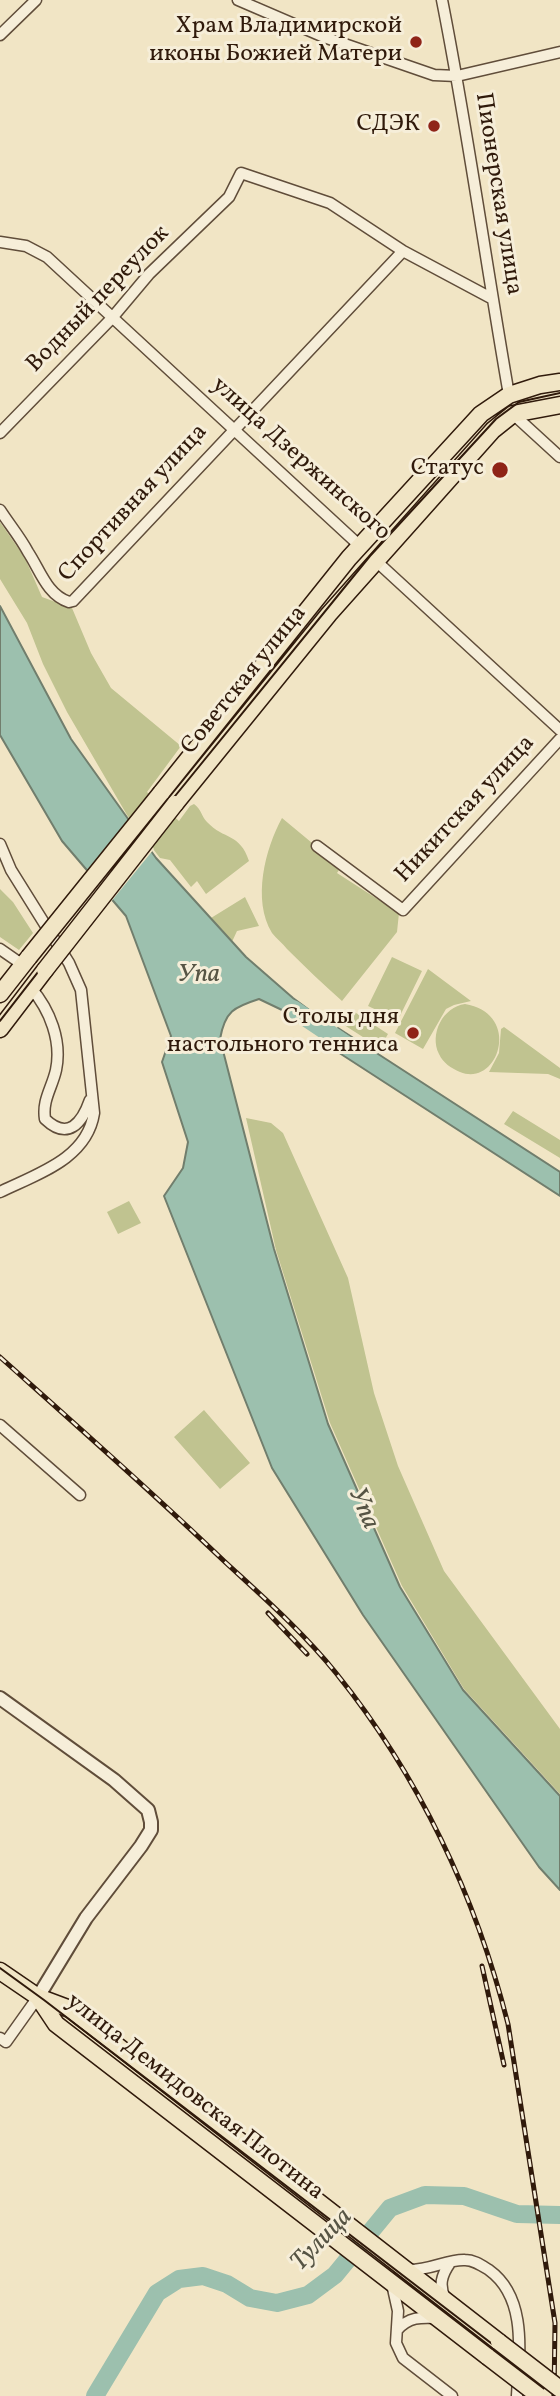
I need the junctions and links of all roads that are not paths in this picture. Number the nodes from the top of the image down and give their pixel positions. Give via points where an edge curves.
1 (36, 0) edge
2 (238, 0) edge
3 (442, 0) edge
4 (0, 35) edge
5 (560, 52) edge
6 (457, 76) junction
7 (0, 242) edge
8 (403, 251) junction
9 (491, 298) junction
10 (112, 318) junction
11 (560, 382) edge
12 (509, 396) junction
13 (560, 405) edge
14 (513, 414) junction
15 (233, 429) junction
16 (0, 433) edge
17 (560, 457) edge
18 (0, 510) edge
19 (360, 546) junction
20 (375, 560) junction
21 (560, 730) edge
22 (560, 739) edge
23 (0, 844) edge
24 (317, 846) dead end
25 (0, 948) edge
26 (26, 961) junction
27 (31, 988) junction
28 (0, 994) edge
29 (0, 1029) edge
30 (91, 1096) junction
31 (0, 1192) edge
32 (0, 1425) edge
33 (80, 1495) dead end
34 (0, 1698) edge
35 (0, 1971) edge
36 (38, 1997) junction
37 (0, 2038) edge
38 (212, 2119) junction
39 (209, 2141) junction
40 (450, 2263) junction
41 (402, 2269) junction
42 (392, 2283) junction
43 (446, 2303) junction
44 (438, 2318) junction
45 (397, 2331) junction
46 (560, 2389) edge
47 (452, 2396) edge
48 (517, 2396) edge
49 (539, 2396) edge

1 - 4 street
2 - 6 street via 415,69
3 - 6 street, Пионерская улица
5 - 6 street
6 - 9 street, Пионерская улица
7 - 10 street, улица Дзержинского via 26,246 47,257
8 - 9 street
8 - 10 street, Водный переулок via 330,202 241,173 229,197 149,274
8 - 15 street, Спортивная улица
9 - 12 street, Пионерская улица
10 - 15 street, улица Дзержинского
10 - 16 street, Водный переулок
11 - 12 main road, Советская улица
12 - 19 main road, Советская улица via 481,414
13 - 14 main road
14 - 17 street
14 - 20 main road, Советская улица via 493,430
15 - 18 street, Спортивная улица via 69,602 47,587
15 - 19 street, улица Дзержинского
19 - 20 main road, улица Дзержинского
19 - 26 main road, Советская улица, bridge
20 - 21 street, улица Дзержинского
20 - 27 main road, Советская улица, bridge
22 - 24 street, Никитская улица via 403,910
23 - 30 street via 81,990
25 - 26 street
26 - 28 main road, Советская улица
27 - 29 main road, Советская улица
27 - 30 street via 51,1022 58,1050 45,1099 45,1119 63,1129 72,1128 85,1113
30 - 31 street via 92,1126 80,1146 49,1168
32 - 33 street
34 - 36 street via 114,1780 148,1810 151,1822 141,1846 86,1918
35 - 36 main road, улица Демидовская Плотина
36 - 37 street, улица Демидовская Плотина via 6,2042
36 - 38 main road, улица Демидовская Плотина via 70,2009
36 - 39 main road, улица Демидовская Плотина via 56,2024
38 - 39 main road
38 - 41 main road, улица Демидовская Плотина
39 - 42 main road, улица Демидовская Плотина
40 - 41 street
40 - 43 street via 441,2280
40 - 48 street via 478,2263 497,2276 513,2300 519,2330
41 - 43 main road, улица Демидовская Плотина
42 - 44 main road, улица Демидовская Плотина
42 - 45 street
43 - 46 main road, улица Демидовская Плотина, bridge
44 - 45 street via 413,2318
44 - 49 main road, улица Демидовская Плотина, bridge
45 - 47 street via 396,2343 403,2358

